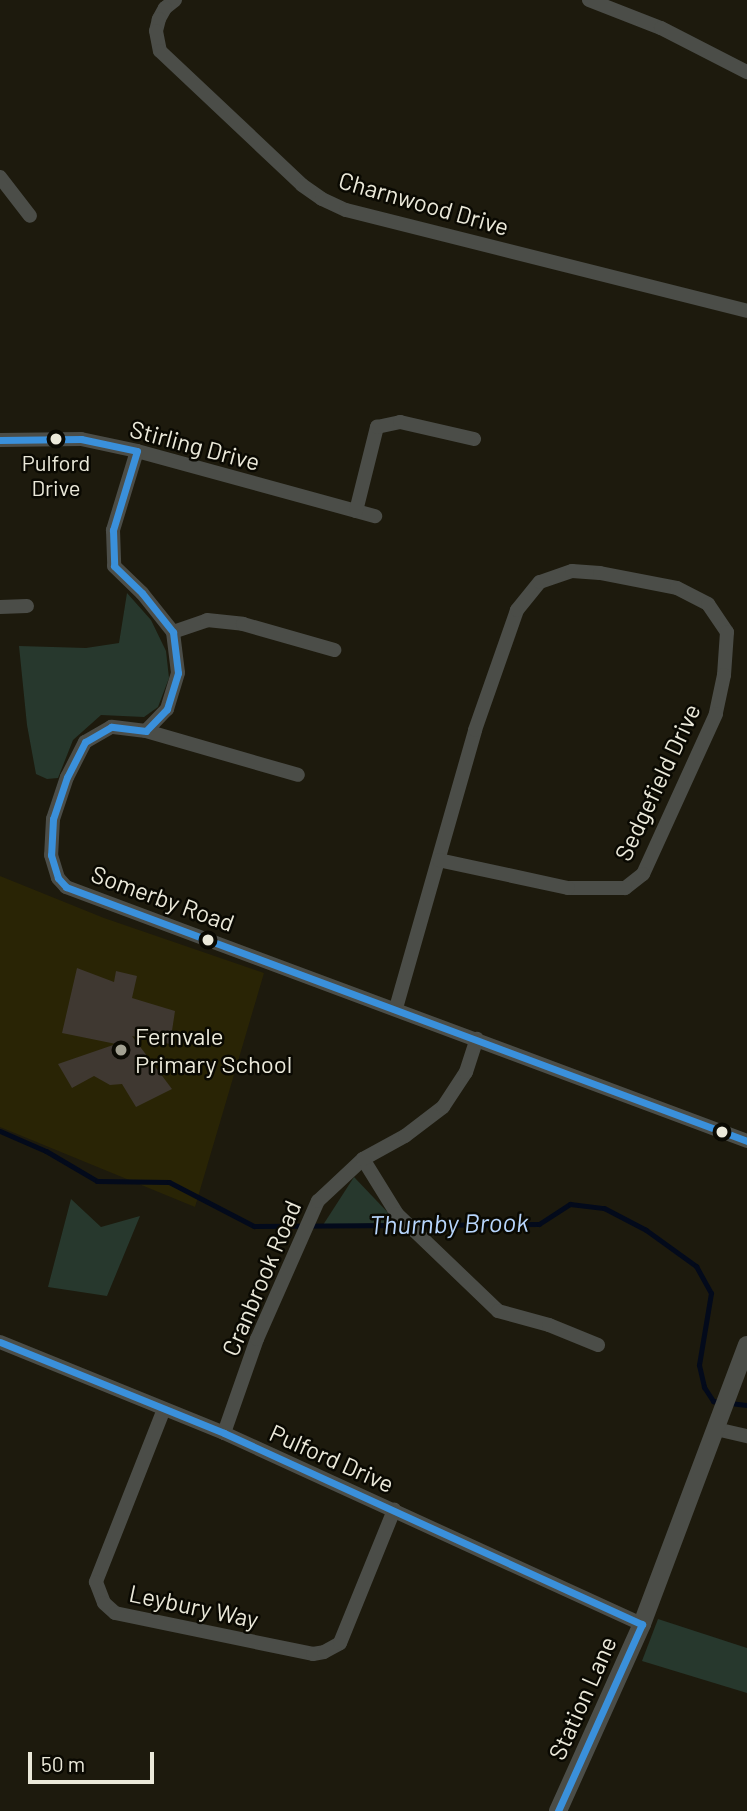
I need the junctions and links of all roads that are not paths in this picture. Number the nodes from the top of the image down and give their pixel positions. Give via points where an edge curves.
1 (176, 0) edge
2 (589, 0) edge
3 (747, 72) edge
4 (0, 177) edge
5 (30, 216) dead end
6 (747, 311) edge
7 (474, 439) dead end
8 (0, 440) edge
9 (137, 451) junction
10 (356, 511) junction
11 (375, 516) dead end
12 (27, 606) dead end
13 (0, 607) edge
14 (173, 632) junction
15 (334, 650) dead end
16 (146, 731) junction
17 (298, 775) dead end
18 (439, 860) junction
19 (396, 1009) junction
20 (477, 1040) junction
21 (747, 1141) edge
22 (363, 1159) junction
23 (0, 1342) edge
24 (598, 1345) dead end
25 (747, 1345) edge
26 (164, 1409) junction
27 (716, 1429) junction
28 (223, 1433) junction
29 (747, 1436) edge
30 (394, 1510) junction
31 (642, 1624) junction
32 (558, 1811) edge

1 - 6 street, Charnwood Drive via 165,8 156,31 160,51 302,185 323,199 346,210
2 - 3 street via 661,28
4 - 5 street
7 - 10 street via 400,422 377,427
8 - 9 street, Stirling Drive via 81,439
9 - 10 street, Stirling Drive
9 - 14 street via 113,530 114,566
10 - 11 street, Stirling Drive
12 - 13 street
14 - 15 street via 207,620 243,624
14 - 16 street via 178,673 167,709
16 - 17 street, Somerby Road
16 - 19 street, Somerby Road via 111,727 85,742 67,777 53,819 51,855 66,887
18 - 18 street, Sedgefield Drive via 503,647 517,610 540,582 572,571 600,573 677,588 708,604 727,632 716,714 643,874 625,888 568,888
18 - 19 street, Sedgefield Drive
19 - 20 street, Somerby Road
20 - 21 street, Somerby Road
20 - 22 street, Cranbrook Road via 466,1072 443,1107 405,1136
22 - 24 street via 397,1214 498,1311
22 - 28 street, Cranbrook Road via 318,1201 257,1339
23 - 26 street, Pulford Drive
25 - 27 street, Station Lane
26 - 28 street, Pulford Drive
26 - 30 street, Leybury Way via 96,1582 104,1602 115,1613 313,1654 324,1652 340,1643
27 - 29 street
27 - 31 street, Station Lane
28 - 30 street, Pulford Drive
30 - 31 street, Pulford Drive
31 - 32 street, Station Lane

